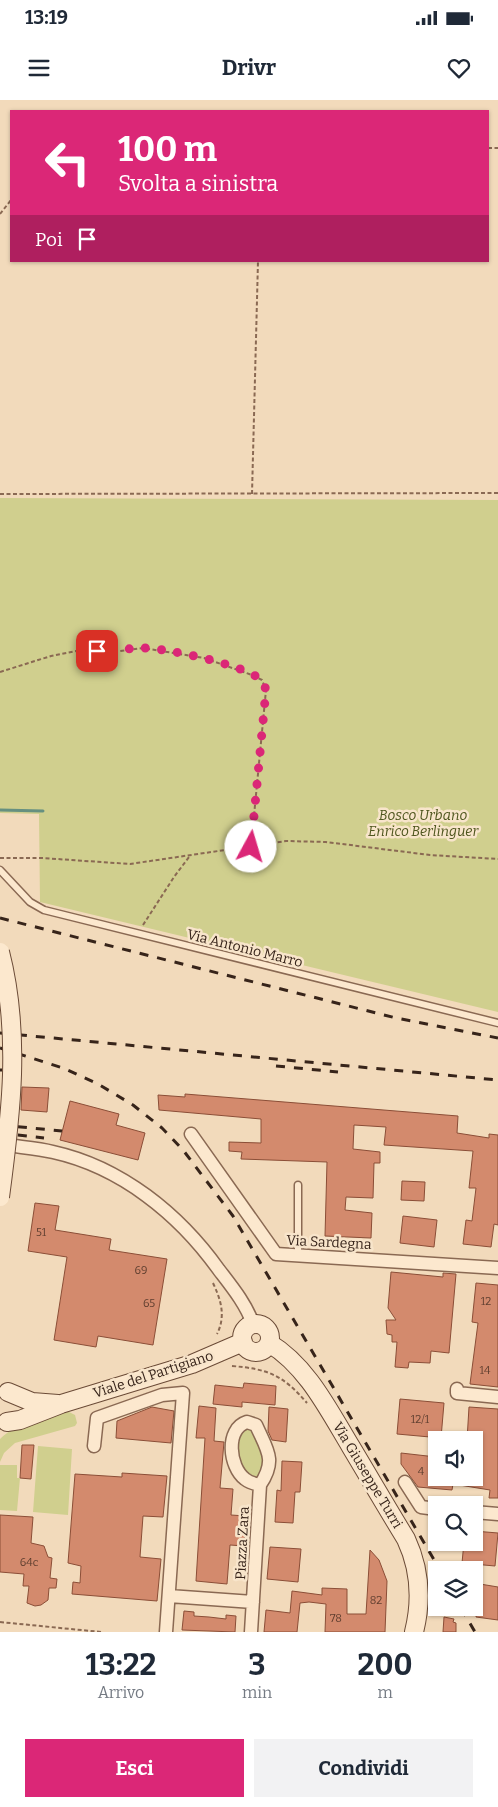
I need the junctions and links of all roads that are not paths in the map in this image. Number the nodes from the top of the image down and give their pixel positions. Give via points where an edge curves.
1 (0, 870) edge
2 (0, 952) edge
3 (498, 1023) edge
4 (191, 1134) dead end
5 (0, 1144) edge
6 (298, 1185) dead end
7 (0, 1197) edge
8 (298, 1255) junction
9 (498, 1268) edge
10 (253, 1324) junction
11 (243, 1342) junction
12 (269, 1343) junction
13 (2, 1387) edge
14 (457, 1389) dead end
15 (498, 1397) edge
16 (62, 1404) junction
17 (2, 1425) edge
18 (94, 1446) dead end
19 (405, 1482) dead end
20 (260, 1485) junction
21 (428, 1508) edge
22 (483, 1513) edge
23 (498, 1514) edge
24 (169, 1596) junction
25 (253, 1602) junction
26 (415, 1631) edge
27 (166, 1632) edge
28 (251, 1632) edge

1 - 3 lane, Via Antonio Marro via 30,902 44,910
2 - 7 street, bridge via 9,997 13,1062
4 - 8 street, Via Sardegna via 276,1254
5 - 10 street via 78,1158 107,1171 142,1193 193,1236 244,1304
6 - 8 lane
8 - 9 street, Via Sardegna
10 - 11 street via 243,1333
10 - 12 street via 266,1328
11 - 12 street via 256,1352
11 - 16 street, Viale del Partigiano via 192,1364
12 - 26 street, Via Giuseppe Turri via 285,1353 320,1396 406,1539 418,1573
13 - 16 street, Viale del Partigiano via 32,1402
13 - 17 street, Viale del Partigiano via 12,1411
14 - 15 street via 456,1393
16 - 17 street, Viale del Partigiano
18 - 24 street via 97,1418 162,1395 183,1393
19 - 21 street via 421,1507
20 - 20 street, Piazza Zara via 268,1475 271,1462 256,1425 247,1422 237,1426 234,1433 234,1461 244,1479
20 - 25 street, Piazza Zara
22 - 23 street
24 - 25 street
24 - 27 street
25 - 28 street, Piazza Zara

